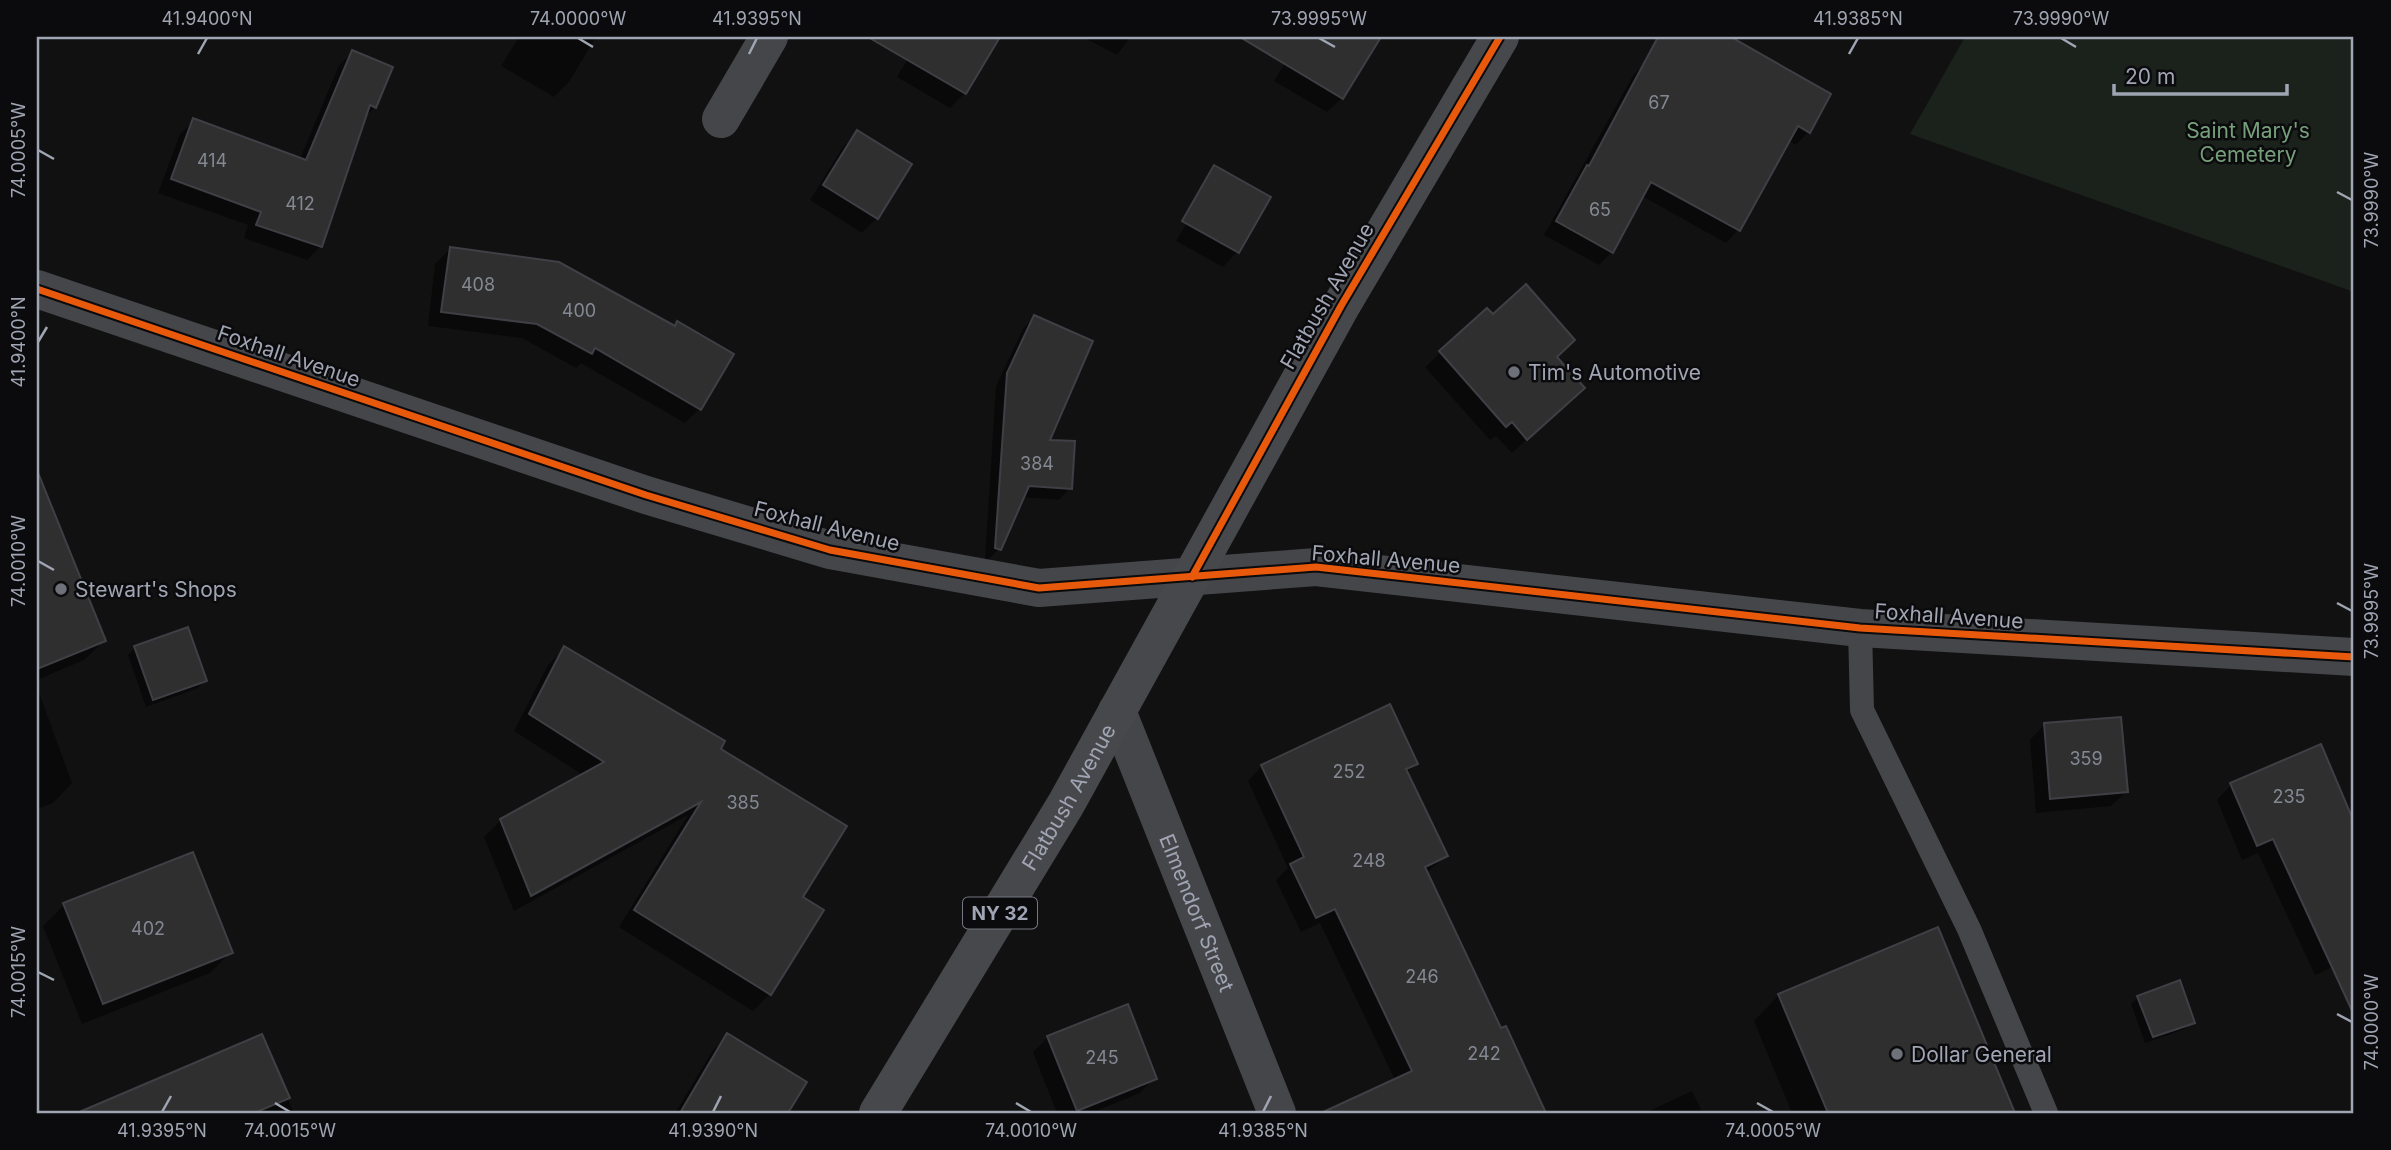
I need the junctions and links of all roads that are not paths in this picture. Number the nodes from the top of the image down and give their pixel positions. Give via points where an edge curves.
1 (769, 37) edge
2 (1500, 37) edge
3 (721, 119) dead end
4 (37, 289) edge
5 (1192, 577) junction
6 (1860, 628) junction
7 (2354, 657) edge
8 (1118, 710) junction
9 (878, 1113) edge
10 (1277, 1113) edge
11 (2046, 1113) edge

1 - 3 street
2 - 5 main road, Flatbush Avenue / NY 32 via 1341,306
4 - 5 street, Foxhall Avenue via 646,495 830,550 1039,588
5 - 6 street, Foxhall Avenue via 1316,567
5 - 8 main road, Flatbush Avenue / NY 32
6 - 7 street, Foxhall Avenue
6 - 11 lane via 1862,710 1969,929
8 - 9 main road, Flatbush Avenue / NY 32
8 - 10 street, Elmendorf Street

